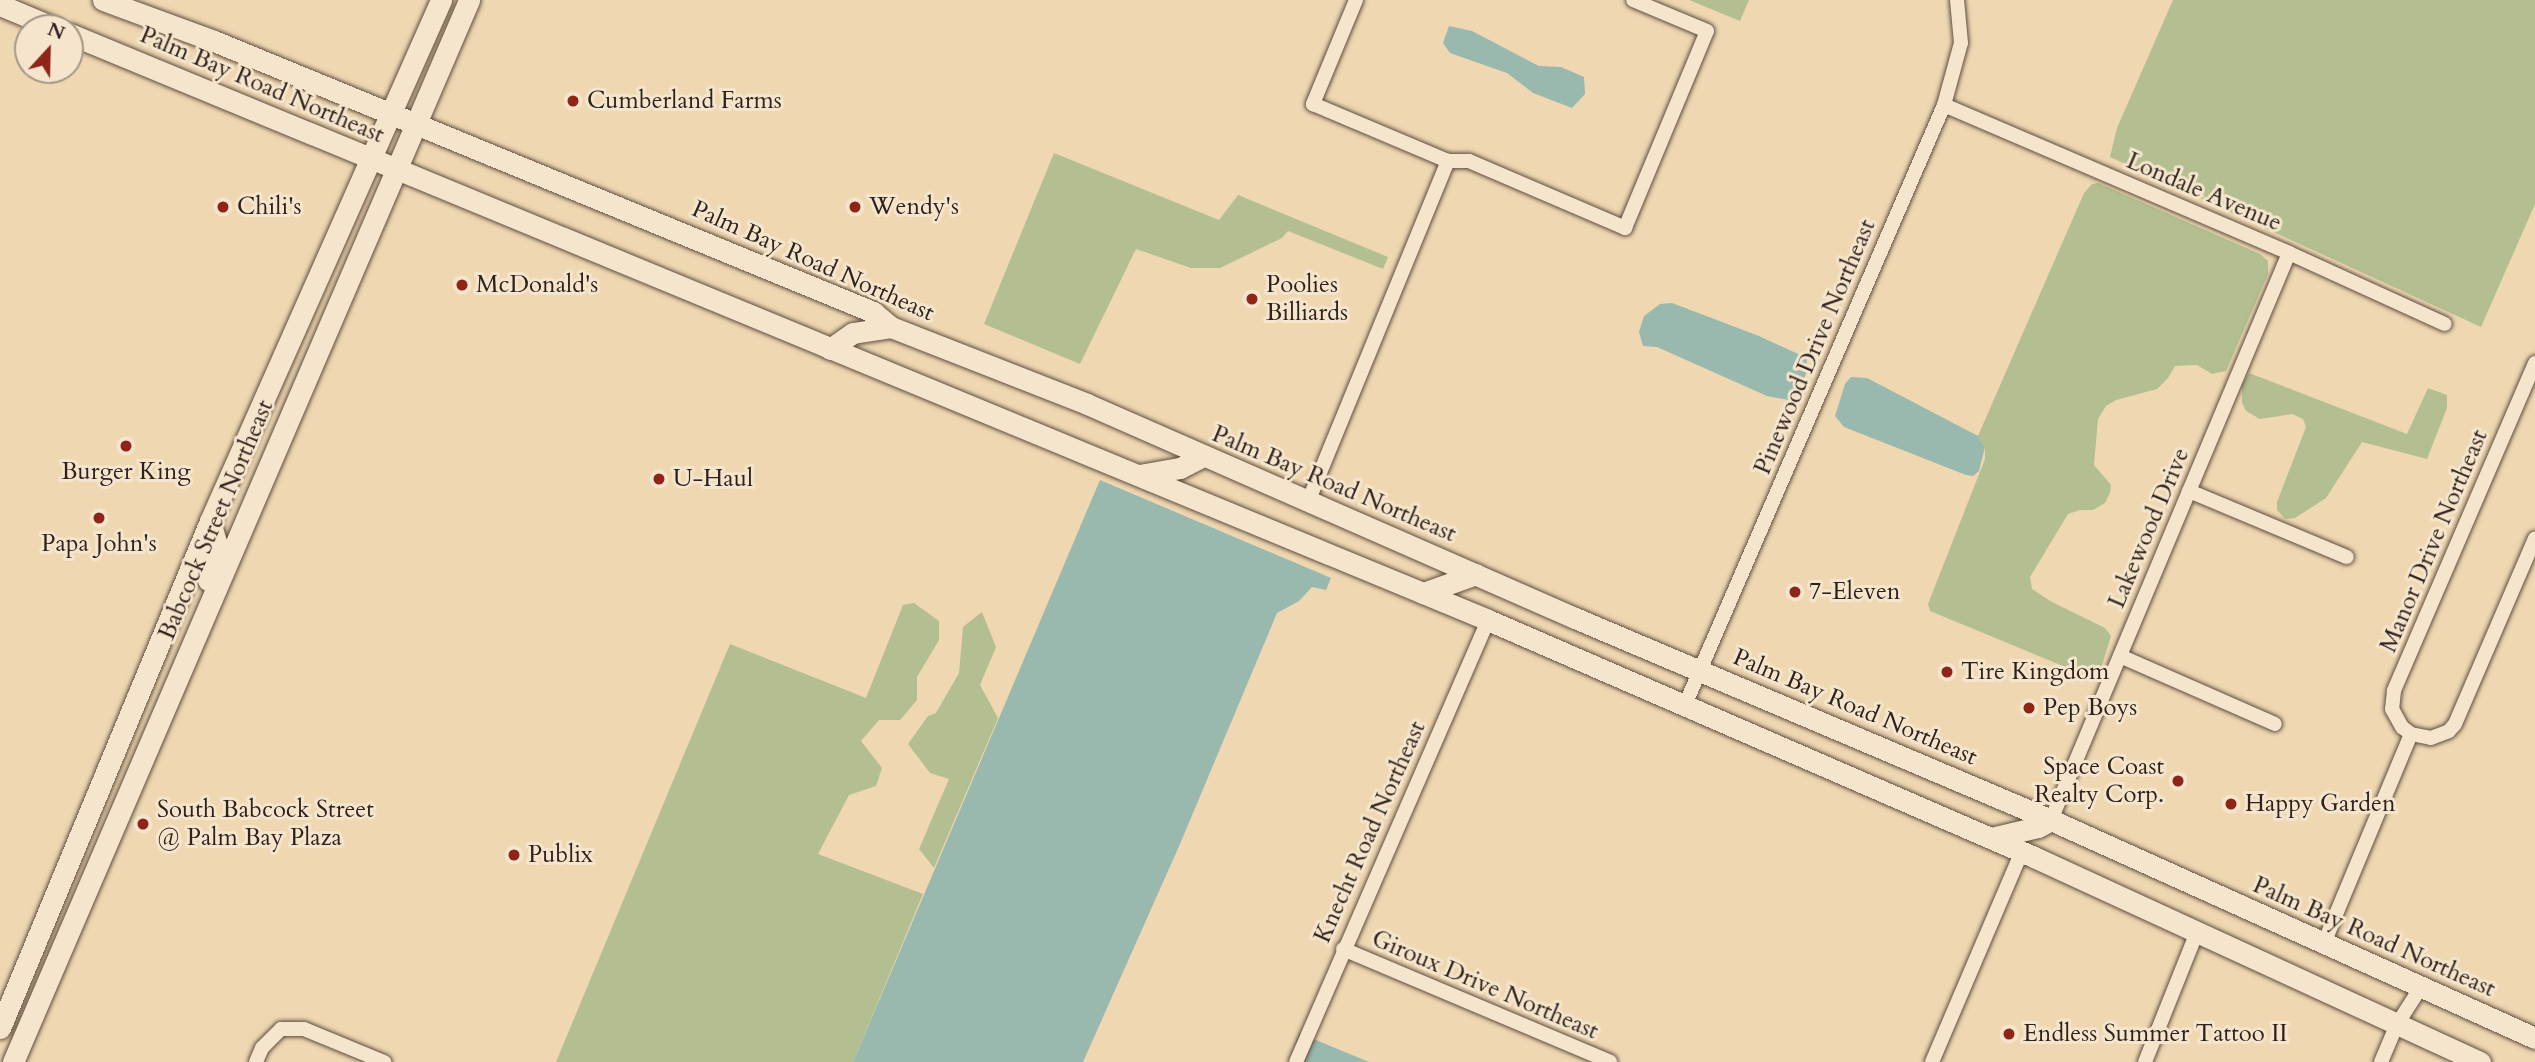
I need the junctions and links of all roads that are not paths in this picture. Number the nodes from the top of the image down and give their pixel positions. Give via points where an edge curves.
1 (103, 0) edge
2 (441, 0) edge
3 (469, 0) edge
4 (1356, 0) edge
5 (1633, 0) edge
6 (1957, 0) edge
7 (0, 5) edge
8 (22, 14) edge
9 (84, 40) edge
10 (1944, 105) junction
11 (391, 113) junction
12 (415, 123) junction
13 (372, 160) junction
14 (1448, 160) junction
15 (395, 169) junction
16 (2289, 253) junction
17 (2445, 324) dead end
18 (891, 327) junction
19 (830, 349) junction
20 (2535, 363) edge
21 (1204, 456) junction
22 (1137, 475) junction
23 (2189, 491) junction
24 (1308, 502) junction
25 (210, 521) junction
26 (2535, 538) edge
27 (2347, 557) dead end
28 (1476, 574) junction
29 (1423, 593) junction
30 (1488, 620) junction
31 (188, 652) junction
32 (2120, 656) junction
33 (1699, 669) junction
34 (1685, 705) junction
35 (2275, 724) dead end
36 (2411, 734) junction
37 (110, 765) junction
38 (2051, 820) junction
39 (2071, 829) junction
40 (1991, 838) junction
41 (2022, 852) junction
42 (99, 861) junction
43 (70, 863) junction
44 (69, 932) junction
45 (2197, 932) junction
46 (2324, 943) junction
47 (1343, 949) junction
48 (2421, 987) junction
49 (2396, 1026) junction
50 (0, 1028) edge
51 (2535, 1038) edge
52 (13, 1062) edge
53 (256, 1062) edge
54 (384, 1062) edge
55 (1296, 1062) edge
56 (1610, 1062) edge
57 (1932, 1062) edge
58 (2145, 1062) edge
59 (2381, 1062) edge
60 (2480, 1062) edge

1 - 11 main road, Palm Bay Road Northeast
2 - 11 main road, Babcock Street Northeast
3 - 12 main road, Babcock Street Northeast
4 - 14 street via 1312,104
5 - 14 street via 1707,30 1625,228 1469,160
6 - 10 street, Pinewood Drive Northeast via 1961,43
7 - 8 main road
9 - 13 main road, Palm Bay Road Northeast
10 - 16 street, Londale Avenue
10 - 33 street, Pinewood Drive Northeast
11 - 12 main road, Palm Bay Road Northeast
11 - 13 main road, Babcock Street Northeast
12 - 15 main road, Babcock Street Northeast
12 - 18 main road, Palm Bay Road Northeast via 873,312
13 - 15 main road, Palm Bay Road Northeast
13 - 25 main road, Babcock Street Northeast
14 - 24 street
15 - 19 main road, Palm Bay Road Northeast
15 - 31 main road, Babcock Street Northeast
16 - 17 street, Londale Avenue
16 - 23 street, Lakewood Drive
18 - 19 main road via 853,333
18 - 21 main road, Palm Bay Road Northeast
19 - 22 main road, Palm Bay Road Northeast
20 - 36 street, Manor Drive Northeast via 2394,691 2392,709
21 - 22 main road via 1180,468
21 - 24 main road, Palm Bay Road Northeast
22 - 29 main road, Palm Bay Road Northeast
23 - 27 street
23 - 32 street, Lakewood Drive
24 - 28 main road, Palm Bay Road Northeast
25 - 31 main road via 216,542 214,566 194,616
25 - 37 main road, Babcock Street Northeast
26 - 36 street via 2455,724 2431,738
28 - 29 main road
28 - 33 main road, Palm Bay Road Northeast
29 - 30 main road, Palm Bay Road Northeast
30 - 34 main road, Palm Bay Road Northeast
30 - 47 street, Knecht Road Northeast
31 - 42 main road, Babcock Street Northeast
32 - 35 street
32 - 38 street, Lakewood Drive
33 - 34 street, Pinewood Drive Northeast
33 - 38 main road, Palm Bay Road Northeast
34 - 40 main road, Palm Bay Road Northeast
36 - 46 street
37 - 42 main road via 112,793 94,840
37 - 43 main road, Babcock Street Northeast
38 - 39 main road, Palm Bay Road Northeast
38 - 40 main road
39 - 41 main road via 2046,835
39 - 46 main road, Palm Bay Road Northeast
40 - 41 main road, Palm Bay Road Northeast
41 - 45 main road, Palm Bay Road Northeast
41 - 57 street
42 - 44 main road, Babcock Street Northeast
43 - 44 main road via 80,886
43 - 50 main road, Babcock Street Northeast
44 - 52 main road, Babcock Street Northeast
45 - 49 main road, Palm Bay Road Northeast
45 - 58 street
46 - 48 main road, Palm Bay Road Northeast
47 - 55 street, Knecht Road Northeast
47 - 56 street, Giroux Drive Northeast
48 - 49 street
48 - 51 main road, Palm Bay Road Northeast
49 - 59 street
49 - 60 main road, Palm Bay Road Northeast
53 - 54 street via 262,1048 281,1029 304,1029

